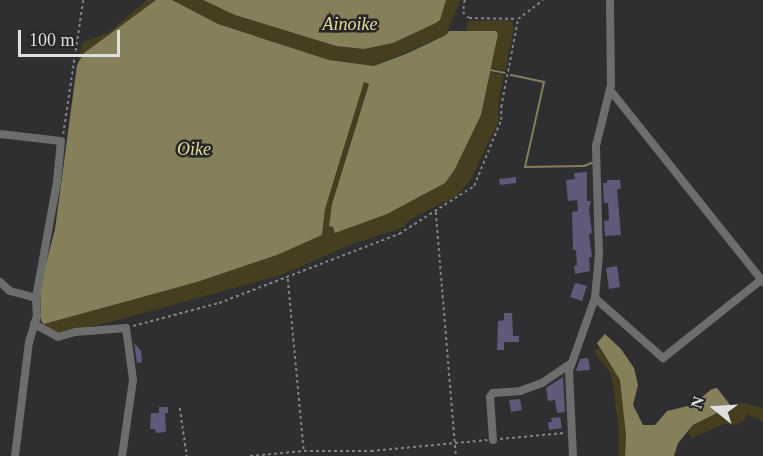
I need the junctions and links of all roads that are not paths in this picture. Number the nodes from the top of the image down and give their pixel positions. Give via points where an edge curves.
1 (609, 0) edge
2 (610, 90) junction
3 (0, 134) edge
4 (762, 281) edge
5 (0, 282) edge
6 (36, 298) junction
7 (595, 298) junction
8 (34, 324) junction
9 (572, 363) junction
10 (493, 440) road end
11 (15, 456) edge
12 (122, 456) edge
13 (573, 456) edge

1 - 2 street
2 - 4 street
2 - 7 street via 596,146 599,255
3 - 6 street via 62,141
4 - 7 street via 663,358
5 - 6 street via 10,291
6 - 8 street
7 - 9 street
8 - 11 street via 28,342
8 - 12 street via 58,338 76,332 126,328 133,380
9 - 10 street via 542,383 520,391 493,393
9 - 13 street via 569,370

